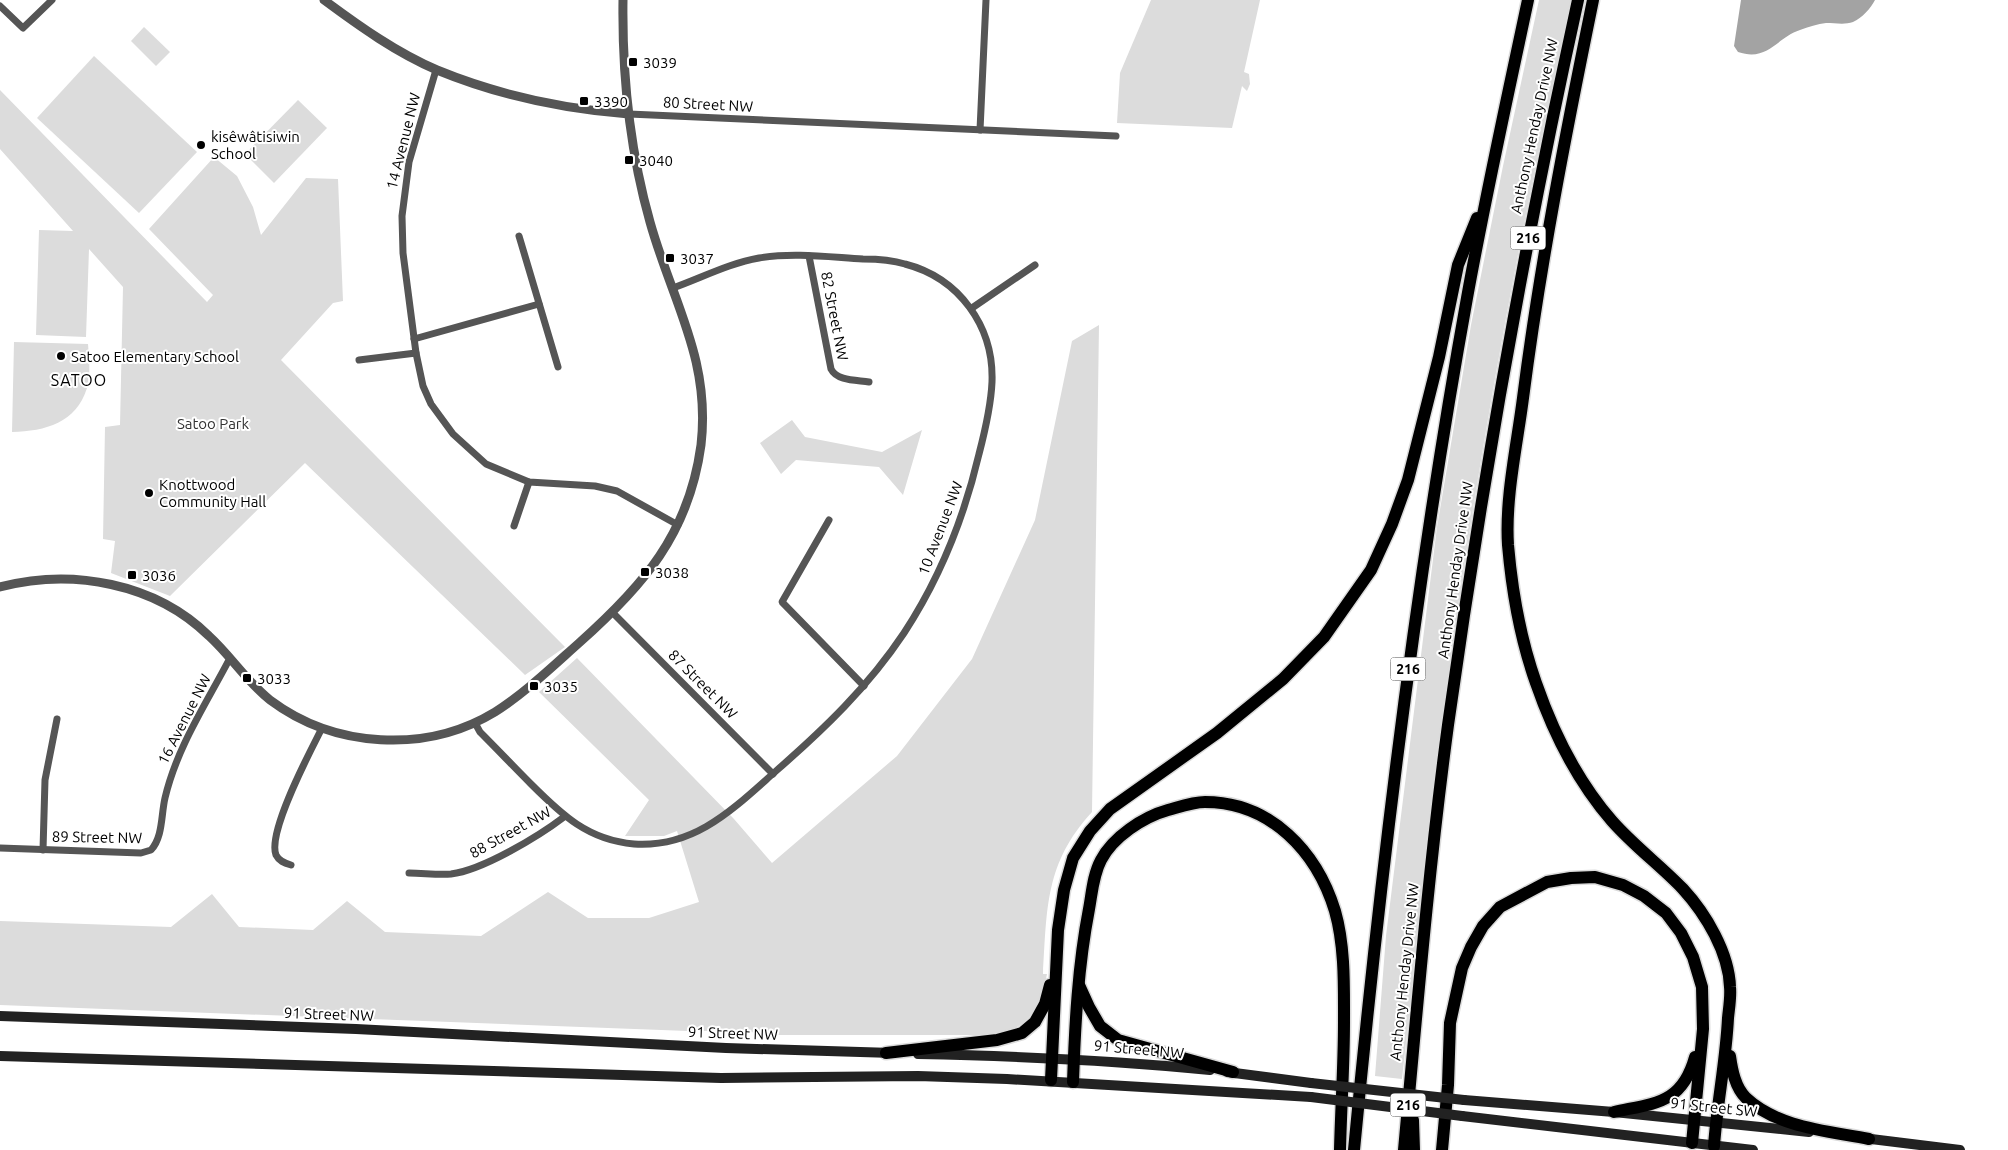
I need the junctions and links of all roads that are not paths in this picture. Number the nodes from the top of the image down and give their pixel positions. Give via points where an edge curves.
1 (52, 0) edge
2 (324, 0) edge
3 (623, 0) edge
4 (986, 0) edge
5 (1528, 0) edge
6 (1578, 0) edge
7 (1593, 0) edge
8 (0, 6) edge
9 (436, 70) junction
10 (630, 114) junction
11 (980, 130) junction
12 (1116, 136) dead end
13 (1487, 192) junction
14 (519, 236) dead end
15 (809, 256) junction
16 (1035, 265) dead end
17 (673, 288) junction
18 (539, 304) junction
19 (972, 308) junction
20 (414, 339) junction
21 (416, 353) junction
22 (359, 360) dead end
23 (991, 360) joint
24 (558, 366) dead end
25 (869, 382) dead end
26 (529, 482) junction
27 (829, 520) dead end
28 (678, 525) junction
29 (514, 526) dead end
30 (1, 584) edge
31 (613, 613) junction
32 (230, 658) junction
33 (864, 686) junction
34 (57, 719) dead end
35 (474, 723) junction
36 (322, 728) junction
37 (773, 774) junction
38 (564, 816) junction
39 (668, 842) joint
40 (0, 848) edge
41 (43, 850) junction
42 (151, 850) joint
43 (291, 866) dead end
44 (409, 872) dead end
45 (1057, 951) junction
46 (1078, 983) junction
47 (0, 1016) edge
48 (1728, 1021) junction
49 (1702, 1028) junction
50 (886, 1053) junction
51 (0, 1056) edge
52 (1052, 1058) junction
53 (1074, 1059) junction
54 (1411, 1061) junction
55 (1233, 1072) junction
56 (1051, 1080) junction
57 (1073, 1082) junction
58 (1464, 1100) joint
59 (1614, 1112) junction
60 (1694, 1121) junction
61 (1716, 1123) junction
62 (1869, 1139) junction
63 (1692, 1144) junction
64 (1714, 1146) junction
65 (1340, 1150) edge
66 (1354, 1150) edge
67 (1404, 1150) edge
68 (1414, 1150) edge
69 (1442, 1150) edge
70 (1753, 1150) edge
71 (1960, 1150) edge

1 - 8 street via 23,28
2 - 9 street, 80 Street NW via 394,48
3 - 10 street via 622,42
4 - 11 street
5 - 13 highway, Anthony Henday Drive NW / 216
6 - 54 highway, Anthony Henday Drive NW / 216 via 1519,282 1485,478 1447,736
7 - 48 highway via 1538,290 1509,504 1508,543 1516,609 1535,681 1574,766 1613,822 1684,890 1715,936 1725,959 1730,986
9 - 10 street, 80 Street NW via 538,101
9 - 20 street, 14 Avenue NW via 409,162 403,201 403,253
10 - 11 street, 80 Street NW
10 - 17 street via 638,178
11 - 12 street, 80 Street NW
13 - 45 highway via 1458,265 1408,480 1371,570 1324,637 1283,679 1217,733 1110,809 1090,831 1073,858 1064,890
13 - 66 highway, Anthony Henday Drive NW / 216 via 1446,418 1415,621 1386,847
14 - 18 street
15 - 17 street, 82 Street NW via 777,255 754,259
15 - 19 street, 82 Street NW via 880,260 912,266 944,281
15 - 25 street, 82 Street NW via 831,369 842,378
16 - 19 street
17 - 28 street via 696,357 702,402 701,445 690,493
18 - 20 street
18 - 24 street
19 - 23 street, 82 Street NW
20 - 21 street, 14 Avenue NW
21 - 22 street
21 - 26 street, 14 Avenue NW via 430,404 452,434 486,464
23 - 33 street, 10 Avenue NW via 992,390 982,444 955,534 934,582 914,616
26 - 28 street, 14 Avenue NW via 595,486 617,491
26 - 29 street
27 - 33 street via 782,602
28 - 31 street via 658,561
30 - 32 street via 72,578 135,591 167,605 194,623
31 - 35 street via 512,700
31 - 37 street, 87 Street NW
32 - 36 street via 270,699 288,712
32 - 42 street, 16 Avenue NW via 176,761 164,801 158,838
33 - 37 street, 10 Avenue NW
34 - 41 street, 89 Street NW via 46,772
35 - 36 street via 440,734 404,740 365,739
35 - 38 street, 88 Street NW
36 - 43 street via 290,792 276,839 276,856
37 - 39 street, 10 Avenue NW via 710,825
38 - 39 street, 88 Street NW via 590,832 617,841 637,844
38 - 44 street, 88 Street NW via 470,870 451,874
40 - 41 street, 89 Street NW
41 - 42 street, 89 Street NW via 142,853
45 - 50 highway via 1045,1004 1035,1022 1022,1033 997,1040
45 - 52 highway
46 - 53 highway
46 - 55 highway via 1100,1026 1118,1040
46 - 65 highway via 1081,951 1101,860 1136,824 1153,815 1204,802 1246,809 1269,819 1288,833 1307,855 1320,875 1335,912 1344,985
47 - 50 main road, 91 Street NW
48 - 61 highway
48 - 62 highway via 1733,1075 1745,1097 1766,1113 1801,1126
49 - 59 highway via 1690,1073 1679,1089 1663,1101
49 - 60 highway
49 - 69 highway via 1702,987 1693,957 1666,912 1644,896 1595,877 1547,882 1500,907 1483,926 1462,968 1450,1023
50 - 52 main road, 91 Street NW
51 - 56 main road via 721,1078 918,1076
52 - 53 main road, 91 Street NW
52 - 56 highway
53 - 55 main road, 91 Street NW
53 - 57 highway
54 - 67 highway, Anthony Henday Drive NW / 216
54 - 68 highway
55 - 58 main road, 91 Street NW, bridge
56 - 57 main road
57 - 63 main road, bridge via 1310,1096
58 - 59 main road, 91 Street SW
59 - 60 main road, 91 Street SW
60 - 61 main road, 91 Street SW
60 - 63 highway
61 - 62 main road, 91 Street SW
61 - 64 highway
62 - 71 main road, 91 Street SW
63 - 64 main road
64 - 70 main road

